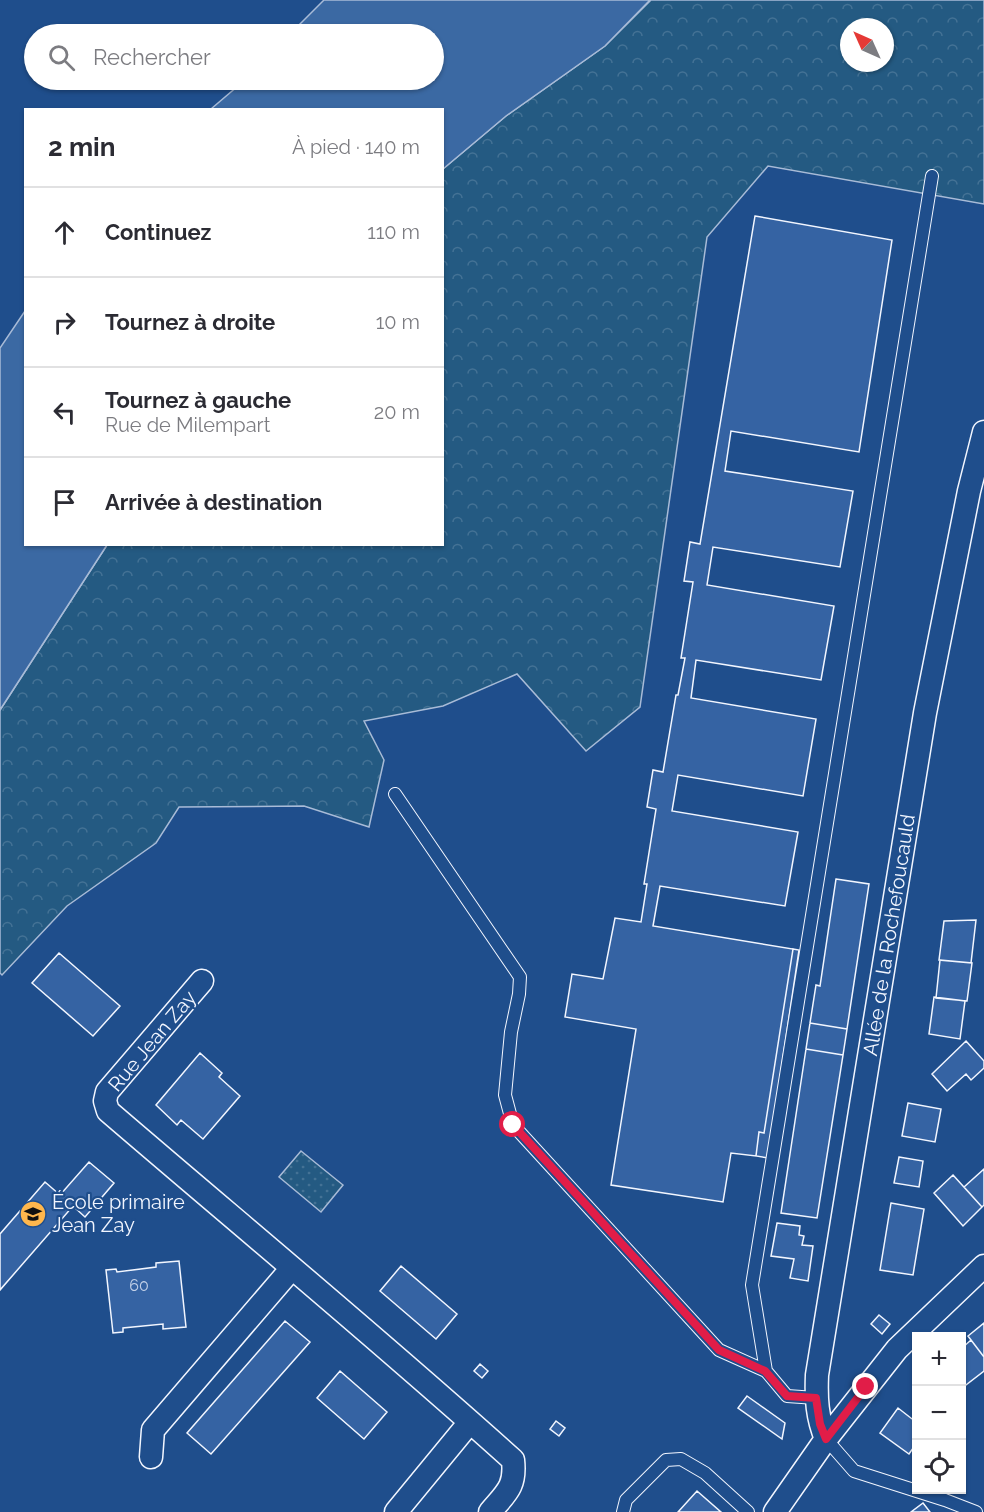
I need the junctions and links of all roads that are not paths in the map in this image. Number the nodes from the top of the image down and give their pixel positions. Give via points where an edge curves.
1 (932, 176) dead end
2 (984, 432) edge
3 (977, 493) edge
4 (395, 794) dead end
5 (202, 981) dead end
6 (984, 1266) edge
7 (292, 1268) junction
8 (765, 1371) junction
9 (816, 1398) junction
10 (470, 1422) junction
11 (826, 1439) junction
12 (151, 1457) dead end
13 (945, 1500) junction
14 (777, 1511) edge
15 (396, 1512) edge
16 (490, 1512) edge
17 (623, 1512) edge
18 (748, 1512) edge
19 (954, 1512) edge
20 (976, 1512) edge

1 - 8 lane via 752,1285
2 - 3 street, Allée de la Rochefoucauld
3 - 9 street, Allée de la Rochefoucauld via 925,713
4 - 8 lane via 520,977 505,1095 513,1125 719,1350
5 - 7 street, Rue Jean Zay via 107,1092 108,1111
6 - 11 street via 897,1349
7 - 10 street, Rue Jean Zay
7 - 12 street via 153,1430
8 - 9 lane via 787,1396
9 - 11 street, Allée de la Rochefoucauld
10 - 15 street
10 - 16 street, Rue Jean Zay via 513,1460 511,1488
11 - 13 lane via 854,1471
11 - 14 street
13 - 19 lane
13 - 20 lane
17 - 18 lane via 626,1500 666,1460 681,1459 705,1473

